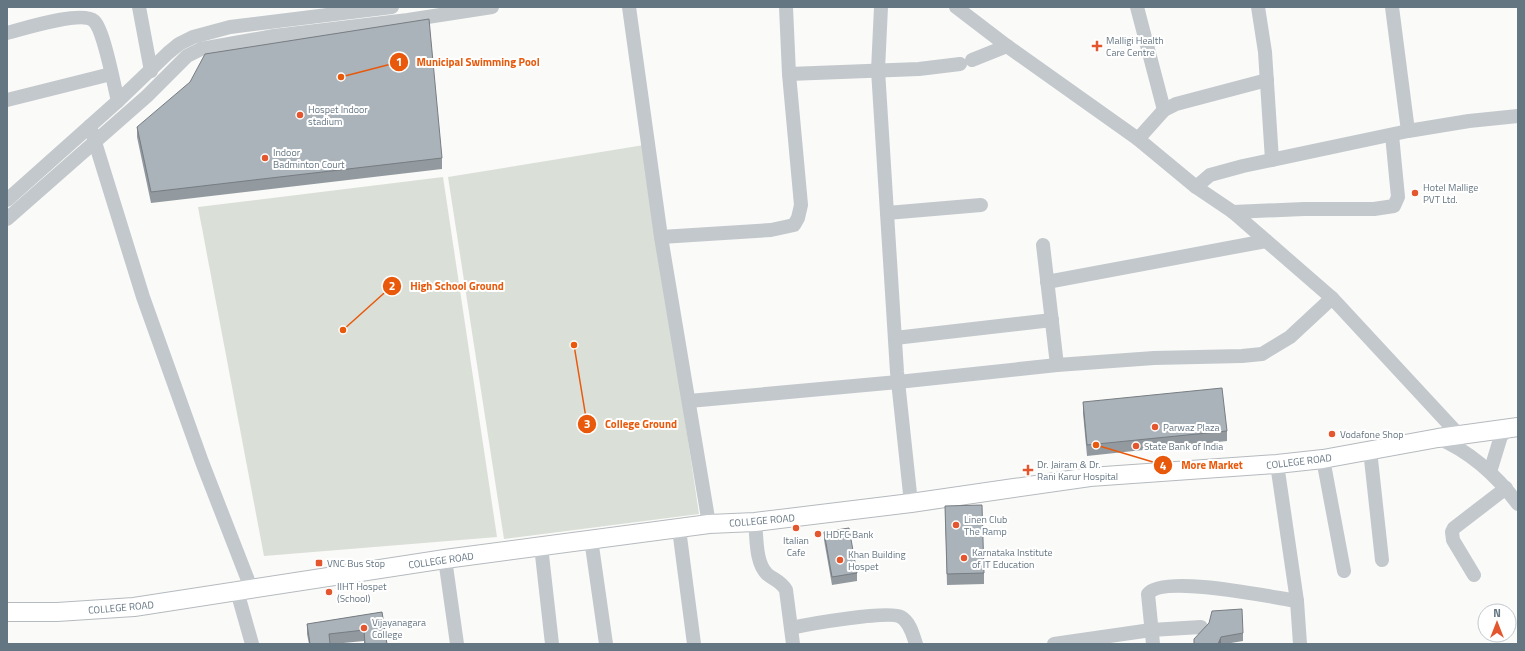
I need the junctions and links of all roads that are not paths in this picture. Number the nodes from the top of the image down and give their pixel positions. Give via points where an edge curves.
1 (139, 7) edge
2 (392, 7) edge
3 (492, 7) edge
4 (629, 7) edge
5 (786, 7) edge
6 (881, 7) edge
7 (956, 7) edge
8 (1137, 7) edge
9 (1258, 7) edge
10 (1392, 7) edge
11 (7, 33) edge
12 (1007, 46) junction
13 (878, 70) junction
14 (151, 71) junction
15 (111, 74) junction
16 (789, 74) junction
17 (1266, 80) junction
18 (7, 100) edge
19 (118, 101) junction
20 (1164, 110) junction
21 (1518, 116) edge
22 (90, 126) junction
23 (1408, 131) junction
24 (1392, 135) junction
25 (1138, 139) junction
26 (95, 142) junction
27 (1272, 160) junction
28 (1196, 187) junction
29 (7, 200) edge
30 (981, 205) dead end
31 (887, 212) junction
32 (1233, 212) junction
33 (7, 219) edge
34 (662, 237) junction
35 (1266, 241) junction
36 (1043, 245) dead end
37 (1047, 282) junction
38 (1332, 298) junction
39 (1052, 320) junction
40 (895, 338) junction
41 (1057, 366) junction
42 (898, 382) junction
43 (689, 401) junction
44 (1514, 428) edge
45 (1459, 435) junction
46 (1438, 438) junction
47 (1370, 450) junction
48 (1323, 459) junction
49 (1277, 464) junction
50 (1490, 472) junction
51 (1506, 488) junction
52 (911, 503) junction
53 (1518, 504) edge
54 (754, 522) junction
55 (709, 524) junction
56 (679, 529) junction
57 (591, 539) junction
58 (541, 546) junction
59 (445, 559) junction
60 (1382, 560) dead end
61 (1344, 571) dead end
62 (1474, 575) dead end
63 (244, 590) junction
64 (1297, 601) junction
65 (7, 612) edge
66 (1201, 627) dead end
67 (791, 628) junction
68 (1152, 630) junction
69 (252, 644) edge
70 (457, 644) edge
71 (552, 644) edge
72 (606, 644) edge
73 (694, 644) edge
74 (793, 644) edge
75 (916, 644) edge
76 (1054, 644) edge
77 (1153, 644) edge
78 (1300, 644) edge

1 - 14 street
2 - 14 street via 208,31 179,44
3 - 26 street via 274,36 201,49 187,56
4 - 34 street
5 - 16 street
6 - 13 street
7 - 12 street
8 - 20 street
9 - 17 street
10 - 23 street
11 - 15 street via 74,18 90,18 99,27
12 - 13 street via 966,62 919,69
12 - 25 street
13 - 16 street
13 - 31 street
14 - 19 street
15 - 18 street
15 - 19 street
16 - 34 street via 800,194 799,212 794,225 771,230
17 - 20 street via 1182,101
17 - 27 street
19 - 22 street
20 - 25 street
21 - 23 street
22 - 26 street
22 - 29 street
23 - 24 street
24 - 27 street
24 - 32 street via 1398,197 1394,206 1374,209
25 - 28 street
26 - 33 street
26 - 63 street via 143,297 202,462
27 - 28 street via 1210,175
28 - 32 street
30 - 31 street
31 - 40 street
32 - 35 street
34 - 43 street
35 - 37 street
35 - 38 street
36 - 37 street
37 - 39 street
38 - 41 street via 1290,337 1262,354 1154,358
38 - 45 street
39 - 40 street
39 - 41 street
40 - 42 street
41 - 42 street
42 - 43 street
42 - 52 street
43 - 55 street
44 - 45 main road, COLLEGE ROAD
44 - 50 street via 1501,436
45 - 46 main road, COLLEGE ROAD
46 - 47 main road, COLLEGE ROAD
46 - 50 street via 1460,448
47 - 48 main road, COLLEGE ROAD
47 - 60 street
48 - 49 main road, COLLEGE ROAD
48 - 61 street
49 - 52 main road, COLLEGE ROAD via 1090,477
49 - 64 street
50 - 51 street
51 - 53 street
51 - 62 street via 1452,532 1453,540
52 - 54 main road, COLLEGE ROAD
54 - 55 main road, COLLEGE ROAD
54 - 67 street via 761,562 767,574 779,581 786,590
55 - 56 main road, COLLEGE ROAD
56 - 57 main road, COLLEGE ROAD
56 - 73 street
57 - 58 main road, COLLEGE ROAD
57 - 72 street
58 - 59 main road, COLLEGE ROAD
58 - 71 street
59 - 63 main road, COLLEGE ROAD
59 - 70 street
63 - 65 main road, COLLEGE ROAD via 134,607
63 - 69 street
64 - 68 street via 1195,586 1169,585 1151,590 1148,594
64 - 78 street
66 - 68 street
67 - 74 street
67 - 75 street via 822,621 900,616 905,620
68 - 76 street
68 - 77 street

